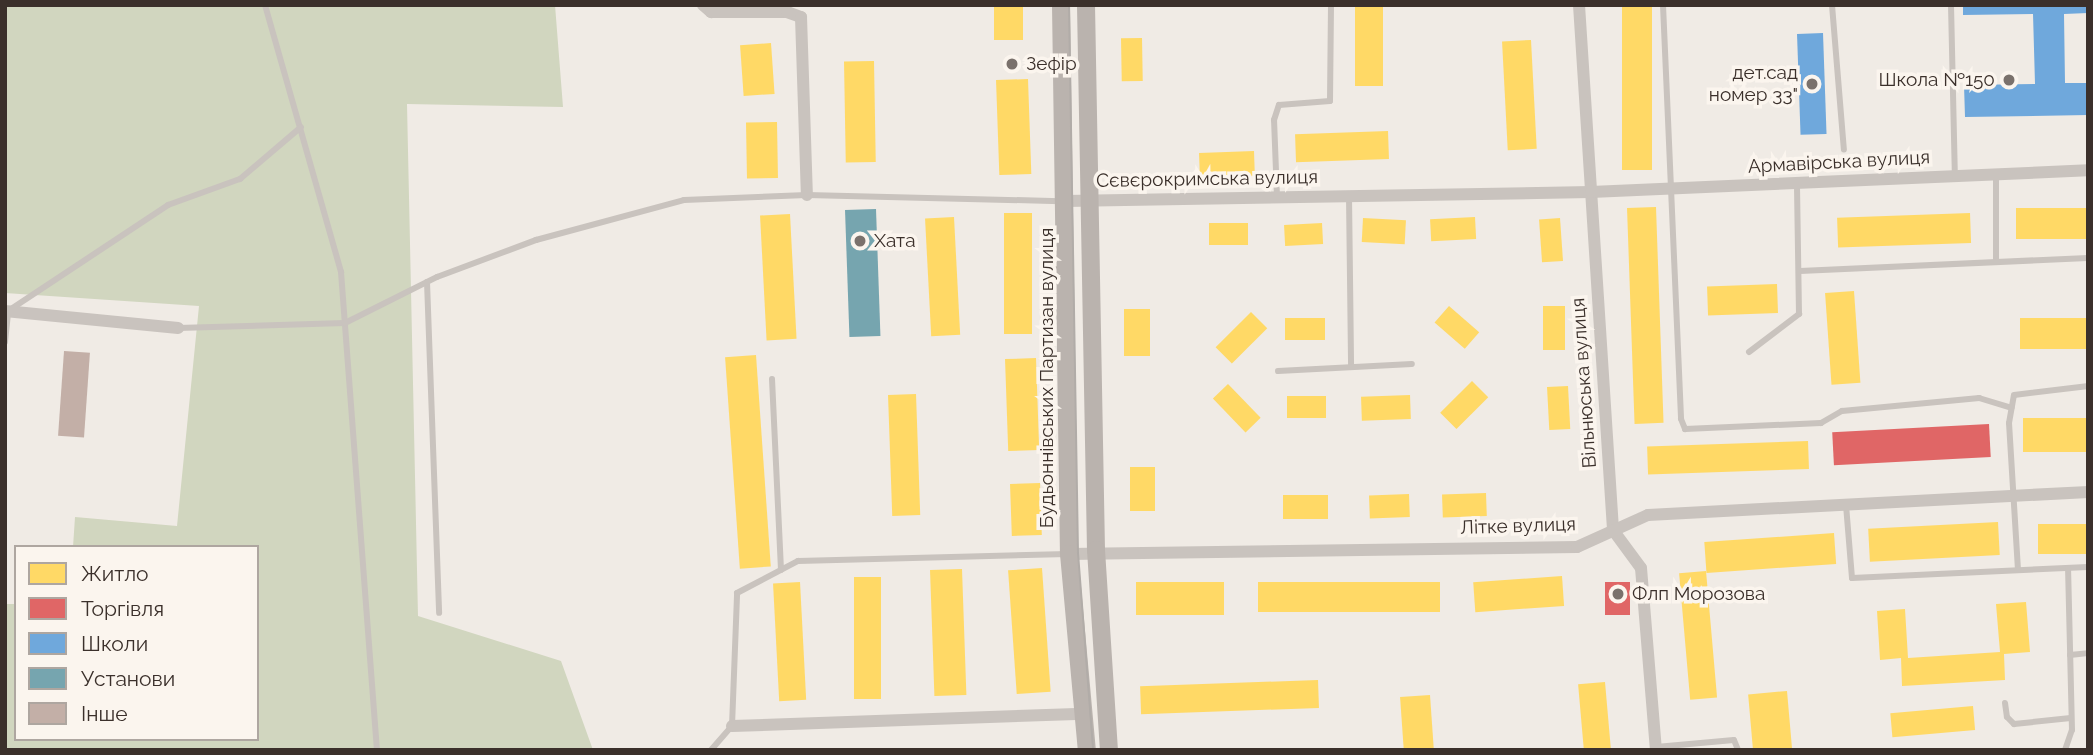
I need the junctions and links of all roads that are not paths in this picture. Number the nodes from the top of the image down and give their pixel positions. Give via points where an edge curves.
1 (265, 5) edge
2 (704, 5) edge
3 (1061, 5) edge
4 (1086, 5) edge
5 (1331, 5) edge
6 (1579, 5) edge
7 (1663, 5) edge
8 (1832, 5) edge
9 (1951, 5) edge
10 (301, 127) junction
11 (1844, 150) dead end
12 (2088, 170) edge
13 (1996, 174) junction
14 (1955, 176) junction
15 (1797, 184) junction
16 (1669, 189) junction
17 (1591, 192) junction
18 (807, 195) junction
19 (1349, 196) junction
20 (1277, 197) junction
21 (1066, 201) junction
22 (1090, 201) junction
23 (2088, 258) edge
24 (1996, 262) junction
25 (1800, 271) junction
26 (427, 282) junction
27 (7, 311) edge
28 (345, 323) junction
29 (178, 328) joint
30 (5, 342) edge
31 (1749, 352) dead end
32 (1412, 364) dead end
33 (1351, 367) junction
34 (1278, 371) dead end
35 (772, 379) dead end
36 (2088, 386) edge
37 (2012, 408) junction
38 (2088, 492) edge
39 (2015, 496) junction
40 (1846, 505) junction
41 (1613, 530) junction
42 (1097, 550) junction
43 (1069, 554) junction
44 (2088, 567) edge
45 (2068, 568) junction
46 (781, 570) junction
47 (2018, 570) junction
48 (439, 613) dead end
49 (2088, 653) edge
50 (2070, 655) junction
51 (2005, 703) dead end
52 (1084, 714) junction
53 (2071, 718) junction
54 (732, 726) junction
55 (1656, 748) edge
56 (377, 750) edge
57 (711, 750) edge
58 (1087, 750) edge
59 (1109, 750) edge
60 (1738, 750) edge
61 (2065, 750) edge

1 - 10 lane
2 - 18 street via 711,12 801,16
3 - 21 main road, Будьоннівських Партизан вулиця
4 - 22 main road
5 - 20 lane via 1330,101 1279,105 1274,120
6 - 17 street, Вільнюська вулиця
7 - 16 lane
8 - 11 lane
9 - 14 lane
10 - 27 lane via 240,179 168,205
10 - 28 lane via 341,272
12 - 13 street, Армавірська вулиця
13 - 14 street, Армавірська вулиця
13 - 24 lane
14 - 15 street, Армавірська вулиця
15 - 16 street, Армавірська вулиця
15 - 25 lane
16 - 17 street, Армавірська вулиця
16 - 37 lane via 1685,429 1821,423 1842,411 1979,398
17 - 19 street, Сєвєрокримська вулиця
17 - 41 street, Вільнюська вулиця
18 - 21 lane
18 - 26 lane via 684,200 536,240
19 - 20 street, Сєвєрокримська вулиця
19 - 33 lane
20 - 22 street, Сєвєрокримська вулиця
21 - 22 street, Сєвєрокримська вулиця
21 - 43 main road, Будьоннівських Партизан вулиця
22 - 42 main road
23 - 24 lane
24 - 25 lane
25 - 31 lane via 1800,314
26 - 28 lane
26 - 48 lane
27 - 29 street
27 - 30 lane
28 - 29 lane
28 - 56 lane
32 - 33 lane
33 - 34 lane
35 - 46 lane
36 - 37 lane via 2014,395
37 - 39 lane
38 - 39 street, Літке вулиця
39 - 40 street, Літке вулиця
39 - 47 lane
40 - 41 street, Літке вулиця via 1648,515
40 - 47 lane via 1852,578
41 - 42 street, Літке вулиця via 1577,547
41 - 55 street via 1641,568
42 - 43 street, Літке вулиця
42 - 59 main road
43 - 46 lane via 798,561
43 - 52 main road, Будьоннівських Партизан вулиця
44 - 45 lane
45 - 47 lane
45 - 50 lane
46 - 54 lane via 737,593
49 - 50 lane
50 - 53 lane
51 - 53 lane via 2007,717 2014,724
52 - 54 street
52 - 58 main road, Будьоннівських Партизан вулиця
53 - 61 lane
54 - 57 lane
55 - 60 lane via 1734,740

